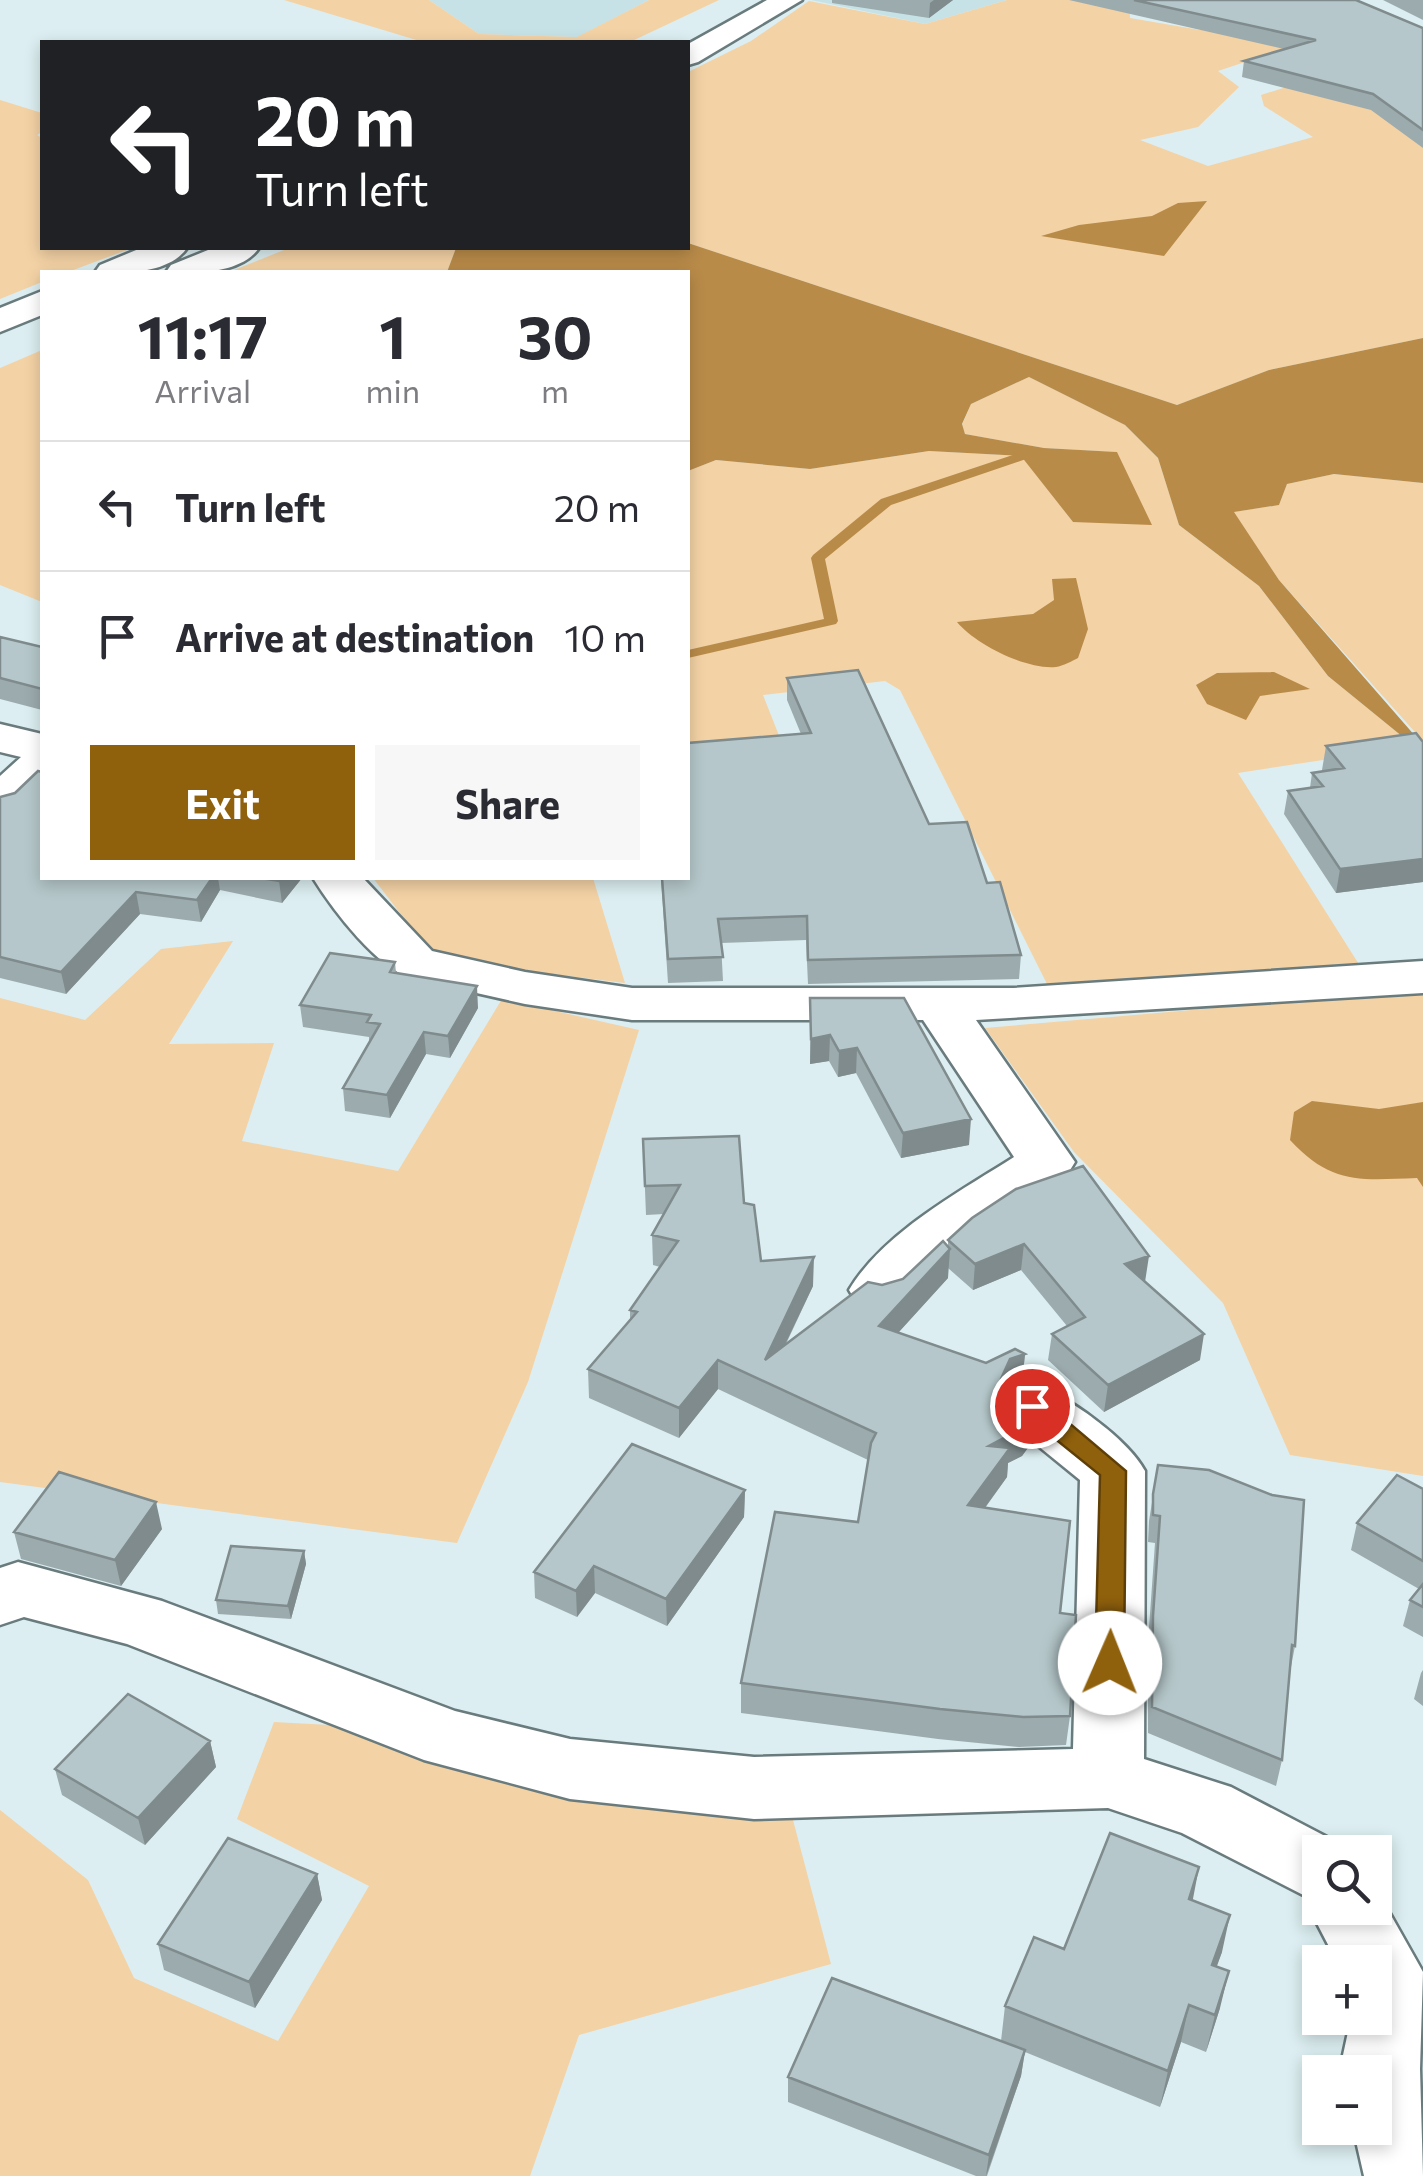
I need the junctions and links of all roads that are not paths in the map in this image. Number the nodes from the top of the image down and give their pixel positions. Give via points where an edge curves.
1 (743, 0) edge
2 (788, 0) edge
3 (665, 40) edge
4 (690, 55) edge
5 (165, 250) edge
6 (237, 250) edge
7 (117, 270) edge
8 (188, 270) edge
9 (40, 303) edge
10 (0, 320) edge
11 (40, 333) edge
12 (0, 350) edge
13 (0, 738) edge
14 (40, 748) edge
15 (40, 764) edge
16 (0, 802) edge
17 (339, 880) edge
18 (1423, 978) edge
19 (938, 1004) junction
20 (880, 1290) edge
21 (1032, 1406) dead end
22 (0, 1598) edge
23 (1108, 1778) junction
24 (1302, 1861) edge
25 (1355, 1925) edge
26 (1405, 2176) edge

1 - 3 street
2 - 4 street
5 - 7 street
6 - 8 street
9 - 10 street
11 - 12 street
13 - 14 street
15 - 16 street
17 - 19 street via 414,963 525,988 632,1004
18 - 19 street
19 - 20 street via 1047,1162 946,1226
21 - 23 street via 1113,1471
22 - 23 street via 18,1589 138,1620 449,1739 570,1769 754,1788
23 - 24 street via 1204,1809
25 - 26 street via 1395,1996 1380,2069

